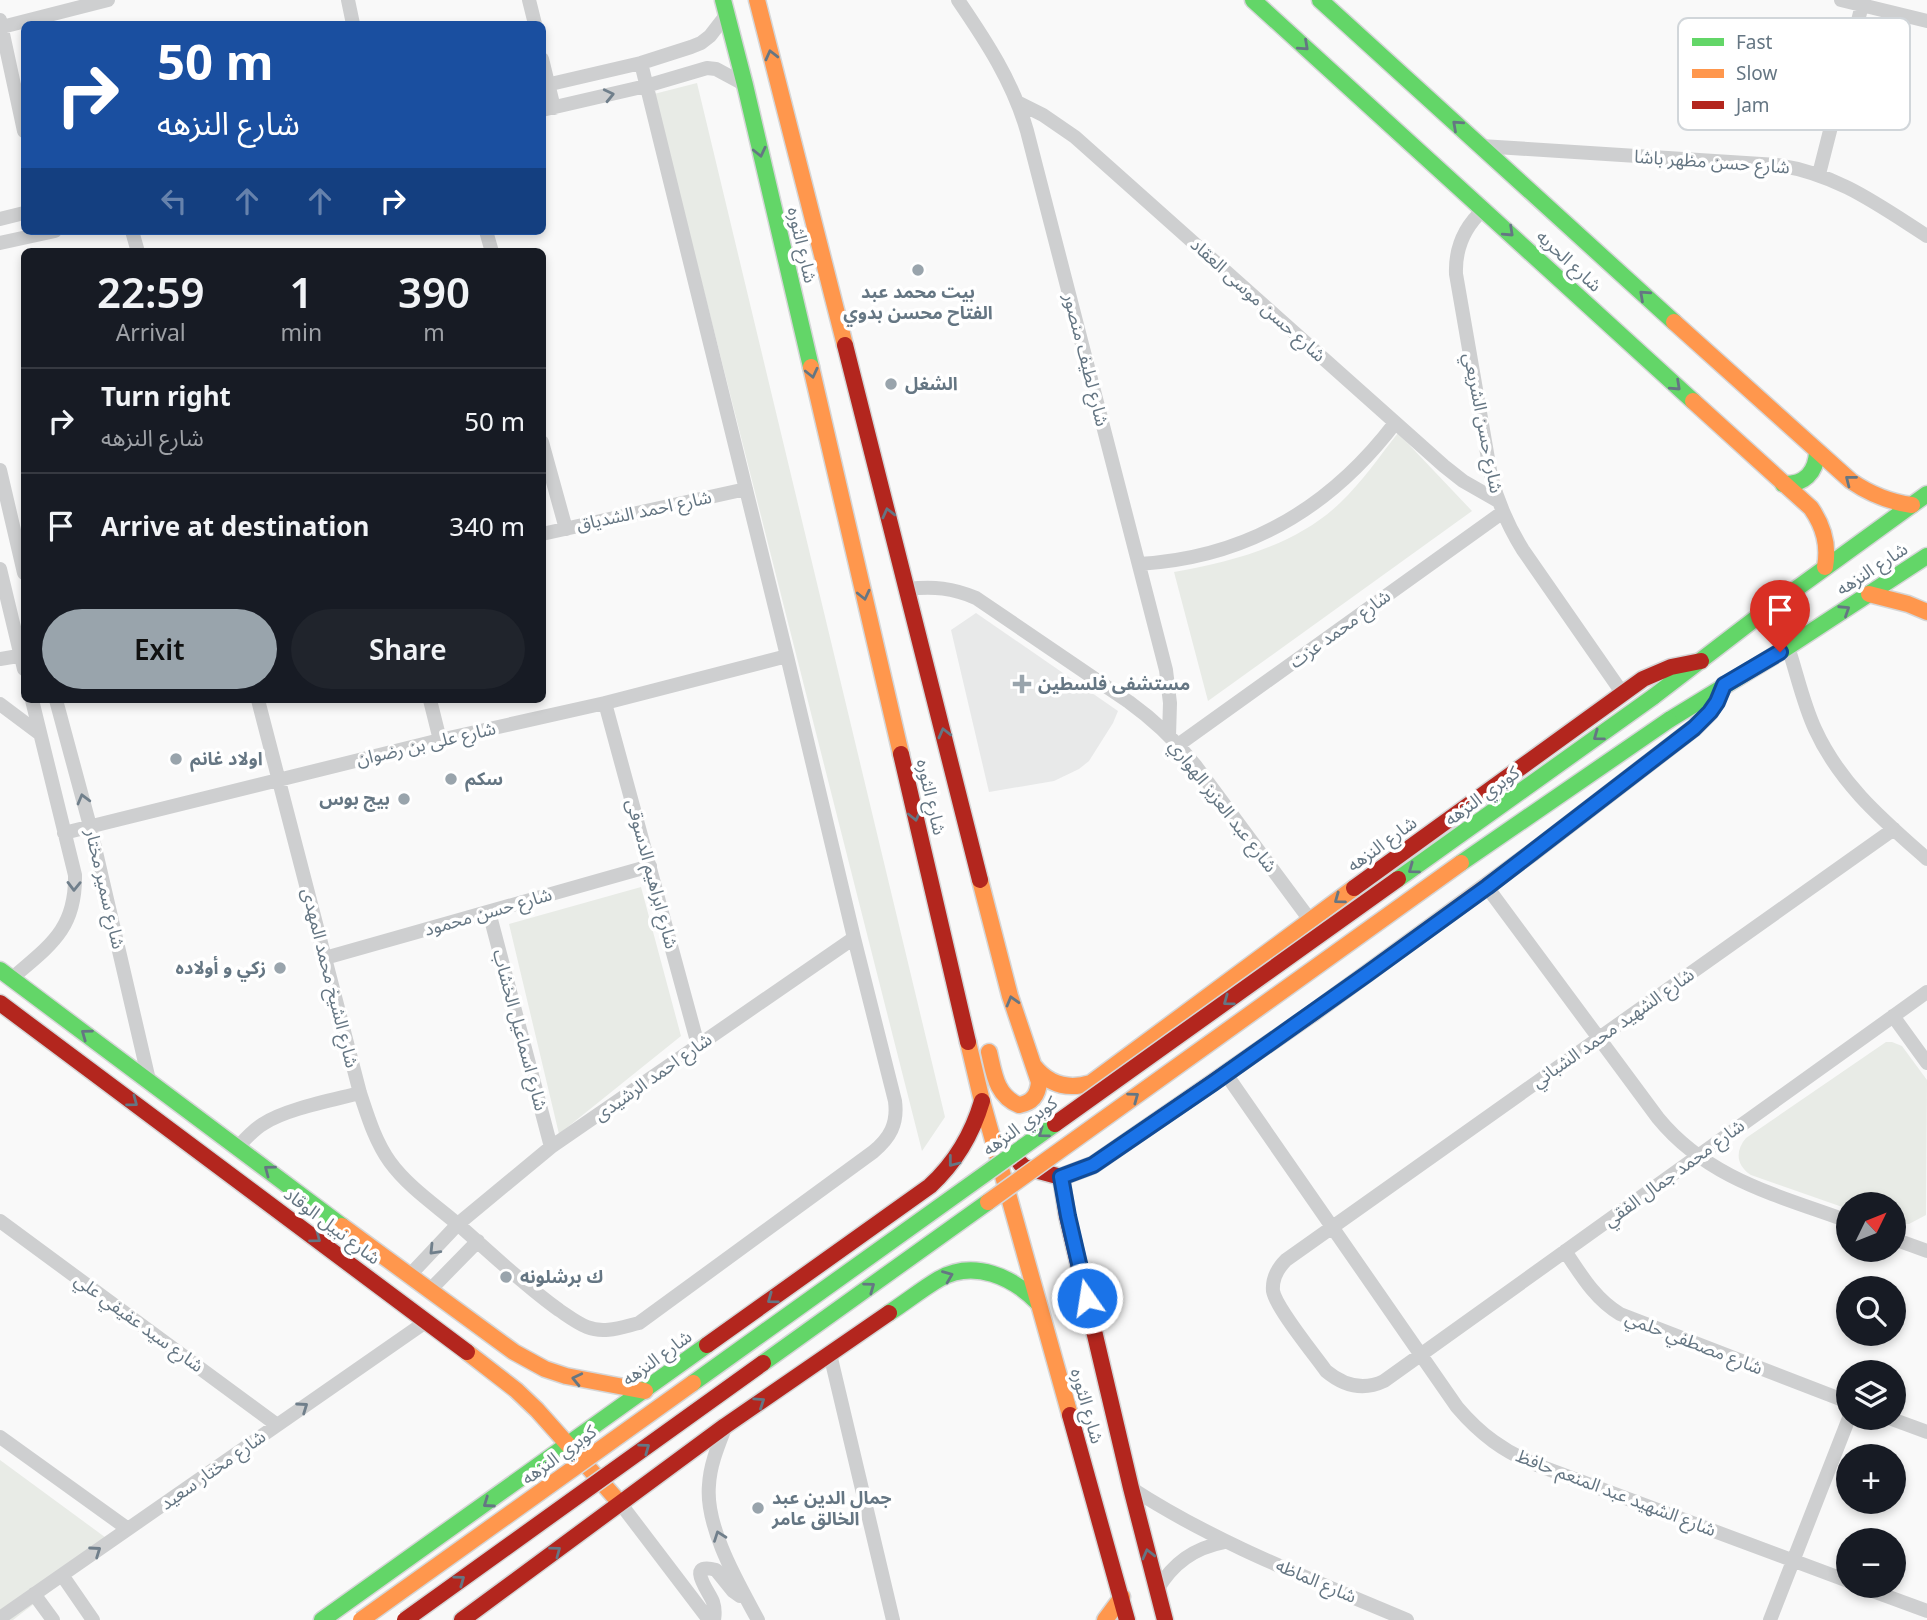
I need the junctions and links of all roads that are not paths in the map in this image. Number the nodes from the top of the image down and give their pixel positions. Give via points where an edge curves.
1 (108, 0) edge
2 (348, 0) edge
3 (529, 0) edge
4 (757, 0) edge
5 (958, 0) edge
6 (1253, 0) edge
7 (1320, 0) edge
8 (1841, 0) edge
9 (1862, 5) junction
10 (725, 7) edge
11 (1859, 18) edge
12 (352, 21) edge
13 (534, 21) edge
14 (1927, 21) edge
15 (1, 24) edge
16 (641, 63) junction
17 (546, 85) edge
18 (745, 85) junction
19 (646, 86) junction
20 (1017, 102) junction
21 (548, 109) edge
22 (21, 117) edge
23 (1830, 130) edge
24 (1480, 146) junction
25 (1819, 174) junction
26 (1483, 209) junction
27 (21, 214) edge
28 (0, 219) edge
29 (37, 235) edge
30 (1927, 236) edge
31 (0, 243) edge
32 (1395, 423) junction
33 (1817, 452) junction
34 (546, 456) edge
35 (0, 470) edge
36 (1783, 484) junction
37 (746, 489) junction
38 (1927, 494) edge
39 (1912, 505) junction
40 (1500, 506) junction
41 (566, 529) junction
42 (546, 533) edge
43 (1927, 556) edge
44 (21, 560) edge
45 (1139, 564) junction
46 (1825, 567) junction
47 (0, 569) edge
48 (908, 589) junction
49 (1869, 594) junction
50 (1927, 612) edge
51 (1787, 647) junction
52 (21, 652) edge
53 (787, 656) junction
54 (0, 659) edge
55 (21, 660) edge
56 (1701, 661) junction
57 (1724, 685) junction
58 (1623, 694) junction
59 (33, 703) edge
60 (57, 703) edge
61 (259, 703) edge
62 (431, 703) edge
63 (605, 703) junction
64 (0, 704) edge
65 (40, 734) junction
66 (440, 740) junction
67 (1173, 740) junction
68 (280, 780) junction
69 (90, 826) junction
70 (1894, 829) junction
71 (65, 833) junction
72 (1927, 859) edge
73 (650, 866) junction
74 (1487, 887) junction
75 (489, 912) junction
76 (1310, 920) junction
77 (854, 938) junction
78 (325, 958) junction
79 (6, 975) edge
80 (955, 985) junction
81 (1927, 992) edge
82 (0, 1003) edge
83 (1893, 1017) junction
84 (1174, 1021) junction
85 (1599, 1038) junction
86 (698, 1045) junction
87 (1927, 1063) edge
88 (1034, 1066) junction
89 (1220, 1078) junction
90 (149, 1080) junction
91 (360, 1093) junction
92 (982, 1101) junction
93 (991, 1135) junction
94 (238, 1147) junction
95 (551, 1147) junction
96 (1697, 1157) junction
97 (1061, 1177) junction
98 (1836, 1216) edge
99 (1, 1224) edge
100 (458, 1224) junction
101 (1332, 1227) junction
102 (478, 1241) junction
103 (1906, 1243) edge
104 (1565, 1251) junction
105 (1927, 1251) edge
106 (814, 1270) junction
107 (409, 1276) junction
108 (429, 1291) junction
109 (1038, 1303) junction
110 (427, 1321) junction
111 (856, 1337) junction
112 (830, 1354) junction
113 (1421, 1354) junction
114 (528, 1379) junction
115 (645, 1391) junction
116 (1836, 1397) edge
117 (1906, 1424) edge
118 (277, 1425) junction
119 (725, 1426) junction
120 (1844, 1430) edge
121 (1927, 1432) edge
122 (0, 1437) edge
123 (569, 1446) junction
124 (1131, 1488) junction
125 (620, 1503) junction
126 (128, 1529) junction
127 (1225, 1542) junction
128 (1793, 1561) junction
129 (62, 1575) junction
130 (1836, 1577) edge
131 (1157, 1590) junction
132 (34, 1594) junction
133 (1122, 1597) junction
134 (1892, 1598) edge
135 (747, 1600) junction
136 (1927, 1611) edge
137 (483, 1614) edge
138 (0, 1618) edge
139 (53, 1620) edge
140 (93, 1620) edge
141 (322, 1620) edge
142 (361, 1620) edge
143 (405, 1620) edge
144 (461, 1620) edge
145 (711, 1620) edge
146 (758, 1620) edge
147 (893, 1620) edge
148 (1105, 1620) edge
149 (1127, 1620) edge
150 (1165, 1620) edge
151 (1407, 1620) edge
152 (1770, 1620) edge

1 - 15 street
2 - 12 street
3 - 13 street
48 -> 4 main road, شارع الثوره
5 - 20 street, شارع لطيف منصور via 991,48
6 -> 26 main road, شارع الحريه
24 -> 7 main road, شارع الحريه
8 - 9 street
9 - 11 street
9 - 14 street
10 - 16 street via 710,36 701,43
10 - 18 main road, شارع الثوره
15 - 22 street
16 - 17 street
16 - 19 street, شارع الشيخ محمد المهدى
18 - 19 street via 707,68
18 -> 80 main road, شارع الثوره
21 -> 19 street
19 - 37 street, شارع الشيخ محمد المهدى
20 - 32 street, شارع حسن موسى العقاد via 1082,143
20 - 45 street, شارع لطيف منصور
23 - 25 street
24 - 25 street, شارع حسن مظهر باشا via 1777,165
33 -> 24 main road, شارع الحريه
25 - 30 street, شارع حسن مظهر باشا
26 -> 36 main road, شارع الحريه
26 - 40 street, شارع حسن الشريعي via 1462,238 1456,274
27 - 28 street
29 - 31 street
32 - 40 street, شارع حسن موسى العقاد
32 - 45 street via 1341,484 1273,529 1197,557
33 - 36 main road via 1811,475 1795,484
39 -> 33 main road, شارع الحريه via 1866,491
34 - 41 street
35 - 44 street
36 - 46 main road, شارع الحريه via 1821,523 1827,540
37 - 41 street, شارع احمد الشدياق
37 - 53 street, شارع الشيخ محمد المهدى
38 - 39 main road, شارع النزهه
39 - 46 main road, شارع النزهه
40 - 58 street, شارع حسن الشريعي via 1523,550
40 - 67 street, شارع محمد عزت
41 - 42 street, شارع احمد الشدياق
43 - 49 main road, شارع النزهه
45 - 67 street, شارع لطيف منصور via 1168,681
46 - 56 main road, شارع النزهه
47 - 52 street
48 - 67 street, شارع عبد العزيز الهواري via 936,587 976,598 1129,702
88 -> 48 main road, شارع الثوره via 1010,996
49 - 50 main road
51 -> 49 main road, شارع النزهه
51 - 57 main road, شارع النزهه
51 - 70 street via 1807,711 1829,757 1860,798
53 - 63 street, شارع على بن رضوان
53 - 77 street, شارع الشيخ محمد المهدى
54 - 55 street
56 - 58 main road, شارع النزهه via 1661,670
56 -> 142 main road, كوبري النزهه, bridge
57 - 74 main road, شارع النزهه via 1717,702 1694,728
143 -> 57 main road, bridge via 1506,831
58 -> 76 main road, شارع النزهه
59 - 65 street, شارع سمير مختار
69 -> 60 street, شارع سمير مختار
61 - 68 street, شارع الشيخ محمد المهدى
62 - 66 street
63 - 66 street, شارع على بن رضوان
63 - 73 street, شارع ابراهيم الدسوقى
64 - 65 street
65 - 71 street, شارع سمير مختار
66 - 68 street, شارع على بن رضوان
67 - 76 street, شارع عبد العزيز الهواري
68 - 69 street, شارع على بن رضوان
68 - 78 street, شارع الشيخ محمد المهدى
69 - 71 street, شارع على بن رضوان
69 - 90 street, شارع سمير مختار
70 - 72 street
70 - 85 street, شارع الشهيد محمد الشباني
71 -> 79 street, شارع سمير مختار via 75,875 66,923 57,937
73 - 75 street, شارع حسن محمود
73 - 86 street, شارع ابراهيم الدسوقى
74 - 85 street
74 - 89 main road, شارع النزهه
75 - 78 street, شارع حسن محمود
75 - 95 street, شارع اسماعيل الخشاب
76 - 84 main road, شارع النزهه
77 - 86 street, شارع احمد الرشيدى
77 - 102 street, شارع الشيخ محمد المهدى via 897,1112 891,1135 873,1152 639,1323 612,1330 588,1328 568,1316
78 - 91 street, شارع الشيخ محمد المهدى
90 -> 79 main road, شارع نبيل الوقاد
80 - 88 main road via 972,1001 1000,1092 1009,1103 1024,1105 1035,1097 1039,1088
80 - 92 main road, شارع الثوره
81 - 83 street, شارع محمد جمال الفقي
82 -> 110 main road, شارع نبيل الوقاد
83 - 87 street
83 - 96 street, شارع محمد جمال الفقي
84 - 88 main road, شارع النزهه via 1084,1086 1056,1084
84 - 89 main road via 1168,1046 1174,1065 1200,1082
85 - 96 street via 1658,1118
85 - 101 street, شارع الشهيد محمد الشباني
86 - 95 street, شارع احمد الرشيدى
89 - 97 main road, شارع النزهه via 1093,1165
89 - 101 street, شارع الشهيد عبد المنعم حافظ
90 - 94 main road, شارع نبيل الوقاد
91 - 94 street via 281,1115 252,1132
91 - 100 street, شارع الشيخ محمد المهدى via 374,1135 394,1167
92 - 93 main road, شارع الثوره
92 -> 106 main road, شارع النزهه via 966,1143 939,1179
93 - 97 main road via 1024,1167
93 - 109 main road, شارع الثوره
107 -> 94 main road, شارع نبيل الوقاد
95 - 100 street, شارع احمد الرشيدى
96 - 98 street via 1730,1176
96 - 104 street, شارع محمد جمال الفقي
97 - 124 main road, شارع الثوره
99 - 118 street, شارع سيد عفيفي علي
100 - 102 street, شارع الشيخ محمد المهدى
100 -> 107 street, شارع احمد الرشيدى
101 - 113 street, شارع الشهيد عبد المنعم حافظ
101 - 113 street via 1280,1266 1273,1282 1279,1307 1326,1371 1343,1383 1375,1385
102 - 108 street
103 - 105 street
104 - 113 street, شارع محمد جمال الفقي
104 - 116 street, شارع مصطفي حلمي via 1591,1290 1620,1314
106 - 111 main road via 833,1283 848,1302
106 -> 115 main road, شارع النزهه
107 - 108 main road, شارع نبيل الوقاد
108 - 114 main road, شارع نبيل الوقاد via 514,1352
111 -> 109 main road via 941,1278 964,1271 999,1274
109 - 133 main road, شارع الثوره
110 - 114 main road, شارع نبيل الوقاد
118 -> 110 street, شارع مختار سعيد
111 - 112 main road
119 -> 112 main road
112 - 147 street
113 - 128 street, شارع الشهيد عبد المنعم حافظ via 1468,1420 1507,1451
115 -> 114 main road, شارع نبيل الوقاد via 580,1380
114 - 123 main road, شارع نبيل الوقاد via 537,1410
115 - 123 main road, شارع النزهه
117 - 121 street
118 - 126 street, شارع مختار سعيد
119 - 125 main road
135 -> 119 street via 710,1512 710,1473
120 - 128 street
122 - 126 street
123 - 125 main road, شارع نبيل الوقاد
123 -> 141 main road, شارع النزهه
124 - 127 street, شارع الماظه
131 -> 124 main road, شارع الثوره
137 -> 125 main road
125 - 145 street
129 -> 126 street, شارع مختار سعيد
127 - 131 street via 1185,1557
127 - 151 street, شارع الماظه
128 - 130 street, شارع الشهيد عبد المنعم حافظ
128 - 152 street
129 - 132 street, شارع مختار سعيد
129 - 140 street
131 - 150 main road, شارع الثوره
132 - 138 street, شارع مختار سعيد
132 - 139 street
133 - 148 main road
133 - 149 main road, شارع الثوره
134 - 136 street
135 - 145 street via 716,1570 704,1570 700,1582 713,1602
135 - 146 street
137 - 144 main road

